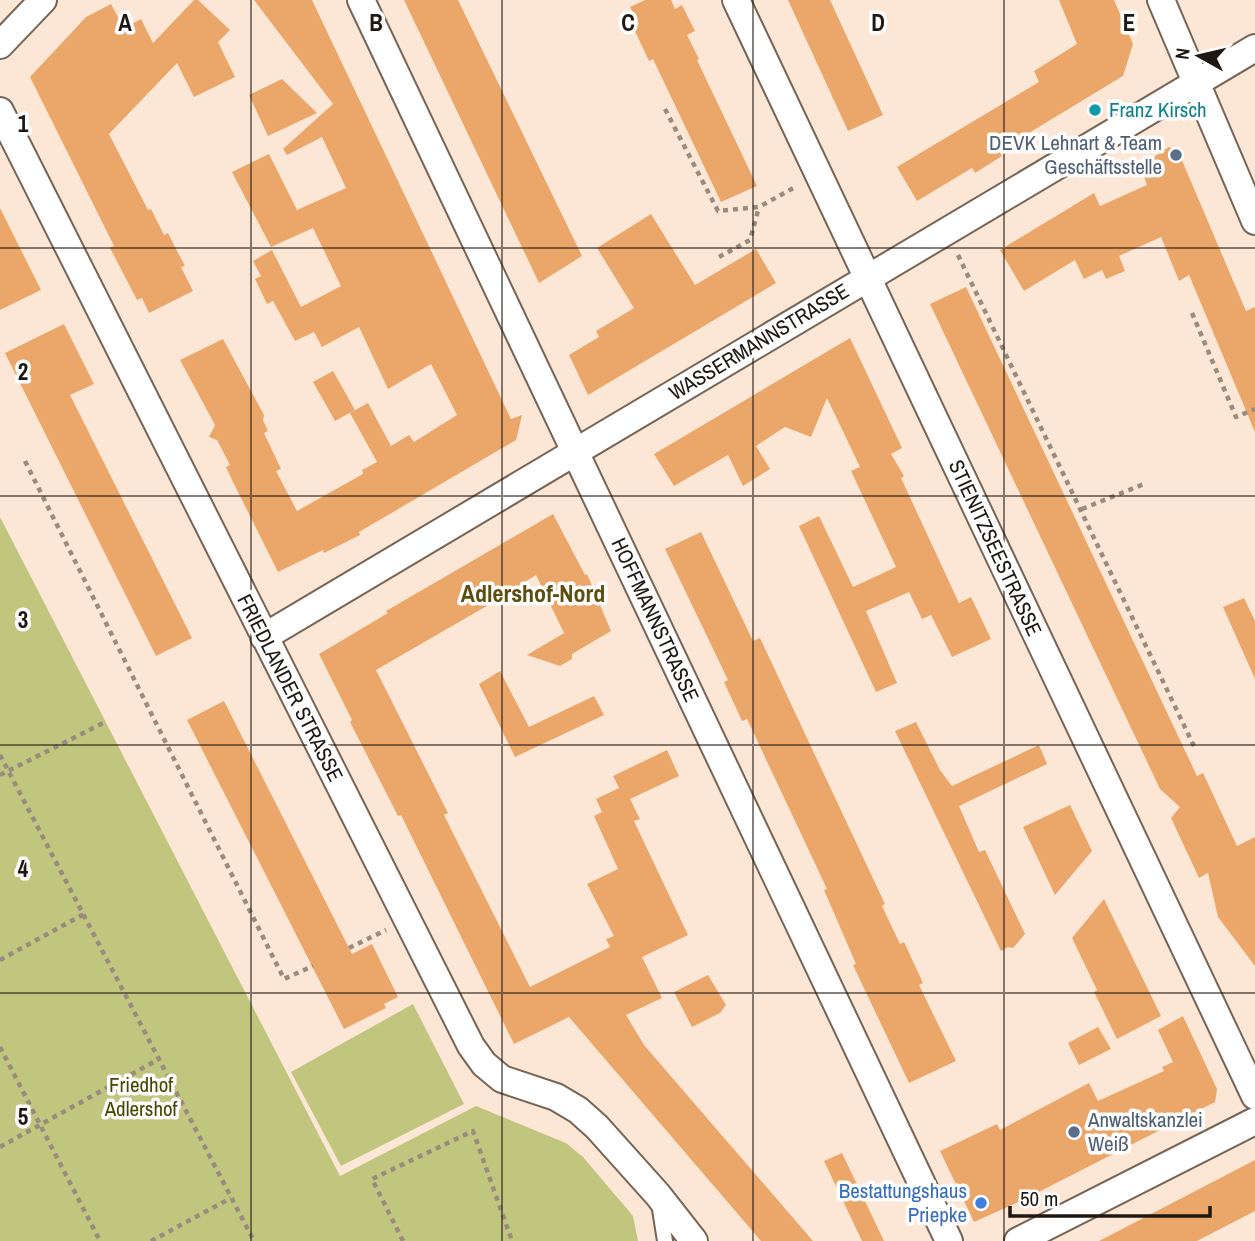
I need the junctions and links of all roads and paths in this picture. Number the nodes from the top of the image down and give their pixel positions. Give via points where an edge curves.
1 (43, 0) edge
2 (360, 0) edge
3 (736, 0) edge
4 (1161, 0) edge
5 (0, 45) edge
6 (1255, 48) edge
7 (1197, 83) junction
8 (665, 109) dead end
9 (0, 111) edge
10 (798, 186) dead end
11 (759, 207) junction
12 (1255, 221) edge
13 (958, 255) dead end
14 (719, 257) dead end
15 (867, 278) junction
16 (1192, 313) dead end
17 (1255, 409) edge
18 (575, 452) junction
19 (25, 461) dead end
20 (1144, 484) dead end
21 (1082, 509) junction
22 (264, 637) junction
23 (107, 721) dead end
24 (1195, 746) dead end
25 (0, 755) edge
26 (8, 771) junction
27 (0, 775) edge
28 (84, 914) junction
29 (387, 930) dead end
30 (349, 948) dead end
31 (0, 960) edge
32 (313, 966) dead end
33 (0, 1047) edge
34 (159, 1059) junction
35 (1255, 1096) edge
36 (1255, 1121) edge
37 (41, 1125) junction
38 (0, 1147) edge
39 (658, 1195) junction
40 (231, 1198) junction
41 (100, 1241) edge
42 (151, 1241) edge
43 (254, 1241) edge
44 (403, 1241) edge
45 (512, 1241) edge
46 (665, 1241) edge
47 (694, 1241) edge
48 (949, 1241) edge
49 (1018, 1241) edge

1 - 5 street
2 - 18 street, HOFFMANNSTRASSE
3 - 15 street, STIENITZSEESTRASSE
4 - 7 street
6 - 7 street, WASSERMANNSTRASSE
7 - 12 street
7 - 15 street, WASSERMANNSTRASSE
8 - 11 path via 718,211
9 - 22 street, FRIEDLANDER STRASSE
10 - 11 path
11 - 14 path via 750,240
13 - 21 path
15 - 18 street, WASSERMANNSTRASSE
15 - 35 street, STIENITZSEESTRASSE
16 - 17 path via 1236,417
18 - 22 street, WASSERMANNSTRASSE
18 - 48 street, HOFFMANNSTRASSE
19 - 32 path via 284,979
20 - 21 path
21 - 24 path
22 - 39 street, FRIEDLANDER STRASSE via 471,1046 502,1079 556,1097 578,1110
23 - 26 path
25 - 26 path
26 - 27 path
26 - 28 path
28 - 31 path
28 - 34 path
29 - 30 path
33 - 37 path
34 - 37 path
34 - 40 path
36 - 49 street
37 - 38 path
37 - 41 path
39 - 46 lane
39 - 47 street, FRIEDLANDER STRASSE
40 - 42 path
40 - 43 path
44 - 45 path via 372,1178 473,1131

